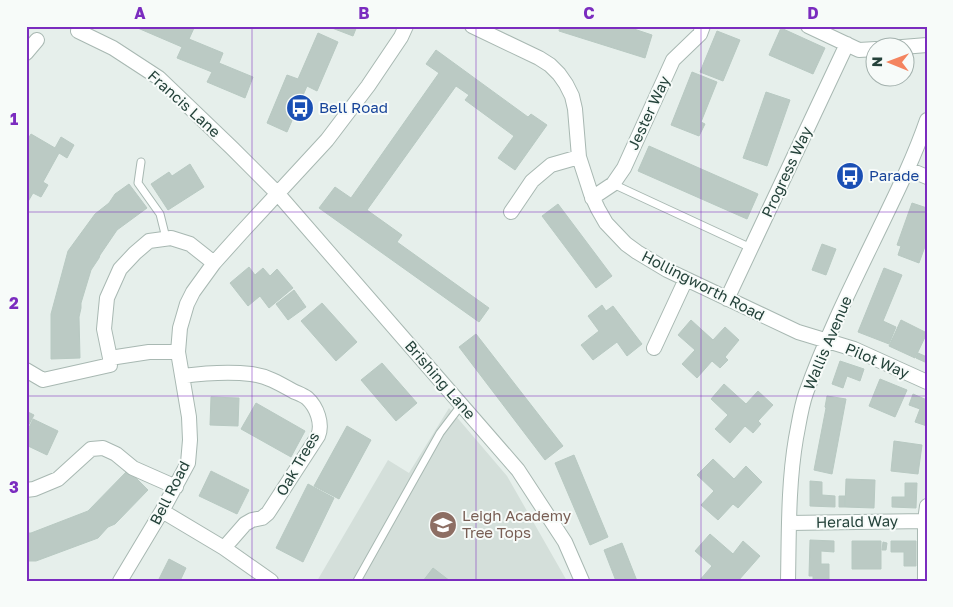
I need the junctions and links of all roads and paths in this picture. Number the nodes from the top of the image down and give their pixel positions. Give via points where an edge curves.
1 (406, 26) edge
2 (472, 26) edge
3 (704, 26) edge
4 (808, 26) edge
5 (80, 28) edge
6 (37, 40) dead end
7 (847, 44) junction
8 (866, 49) edge
9 (26, 53) edge
10 (927, 120) edge
11 (579, 157) junction
12 (141, 162) dead end
13 (908, 169) junction
14 (927, 177) edge
15 (614, 184) junction
16 (278, 194) junction
17 (592, 198) junction
18 (511, 212) dead end
19 (166, 238) junction
20 (751, 248) junction
21 (214, 263) junction
22 (686, 279) junction
23 (727, 299) junction
24 (827, 342) junction
25 (654, 348) dead end
26 (178, 352) junction
27 (110, 358) junction
28 (26, 370) edge
29 (182, 376) junction
30 (927, 382) edge
31 (462, 404) junction
32 (176, 487) junction
33 (26, 490) edge
34 (927, 506) edge
35 (162, 511) junction
36 (925, 521) junction
37 (789, 523) junction
38 (224, 548) junction
39 (120, 581) edge
40 (271, 581) edge
41 (357, 581) edge
42 (582, 581) edge
43 (788, 581) edge
44 (925, 581) edge

1 - 16 street, Bell Road via 333,133
2 - 11 street, Hollingworth Road via 539,58 559,74 572,96
3 - 15 street, Jester Way via 673,60
4 - 7 street
5 - 16 street, Francis Lane via 159,78
6 - 9 street
7 - 8 street via 859,50
7 - 20 street, Progress Way
10 - 13 street, Wallis Avenue
11 - 17 street, Hollingworth Road
11 - 18 street via 551,165 532,181
12 - 19 lane via 138,183 160,214
13 - 14 street
13 - 24 street, Wallis Avenue
15 - 17 street, Jester Way
15 - 20 lane
16 - 21 street, Bell Road
16 - 31 street, Brishing Lane
17 - 22 street, Hollingworth Road via 606,223 626,244
19 - 21 street via 190,244
19 - 27 street via 149,241 120,269 107,298 104,329
20 - 23 street, Progress Way
21 - 26 street, Bell Road via 187,304
22 - 23 street, Hollingworth Road
22 - 25 street
23 - 24 street, Hollingworth Road
24 - 30 street, Pilot Way via 854,349
24 - 37 street, Wallis Avenue via 806,395 798,427
26 - 27 street via 149,352
26 - 29 street, Bell Road
27 - 28 street via 110,365 43,380
29 - 32 street, Bell Road via 190,440 188,464
29 - 38 street, Oak Trees via 231,372 273,379 307,399 318,413 318,436 268,513 245,524
31 - 41 lane via 440,433
31 - 42 street, Brishing Lane via 518,470 565,542
32 - 33 street via 133,468 103,448 91,450 58,479
32 - 35 street, Bell Road
34 - 36 street
35 - 38 street
35 - 39 street, Bell Road
36 - 37 street, Herald Way
36 - 44 street
37 - 43 street, Wallis Avenue
38 - 40 street

